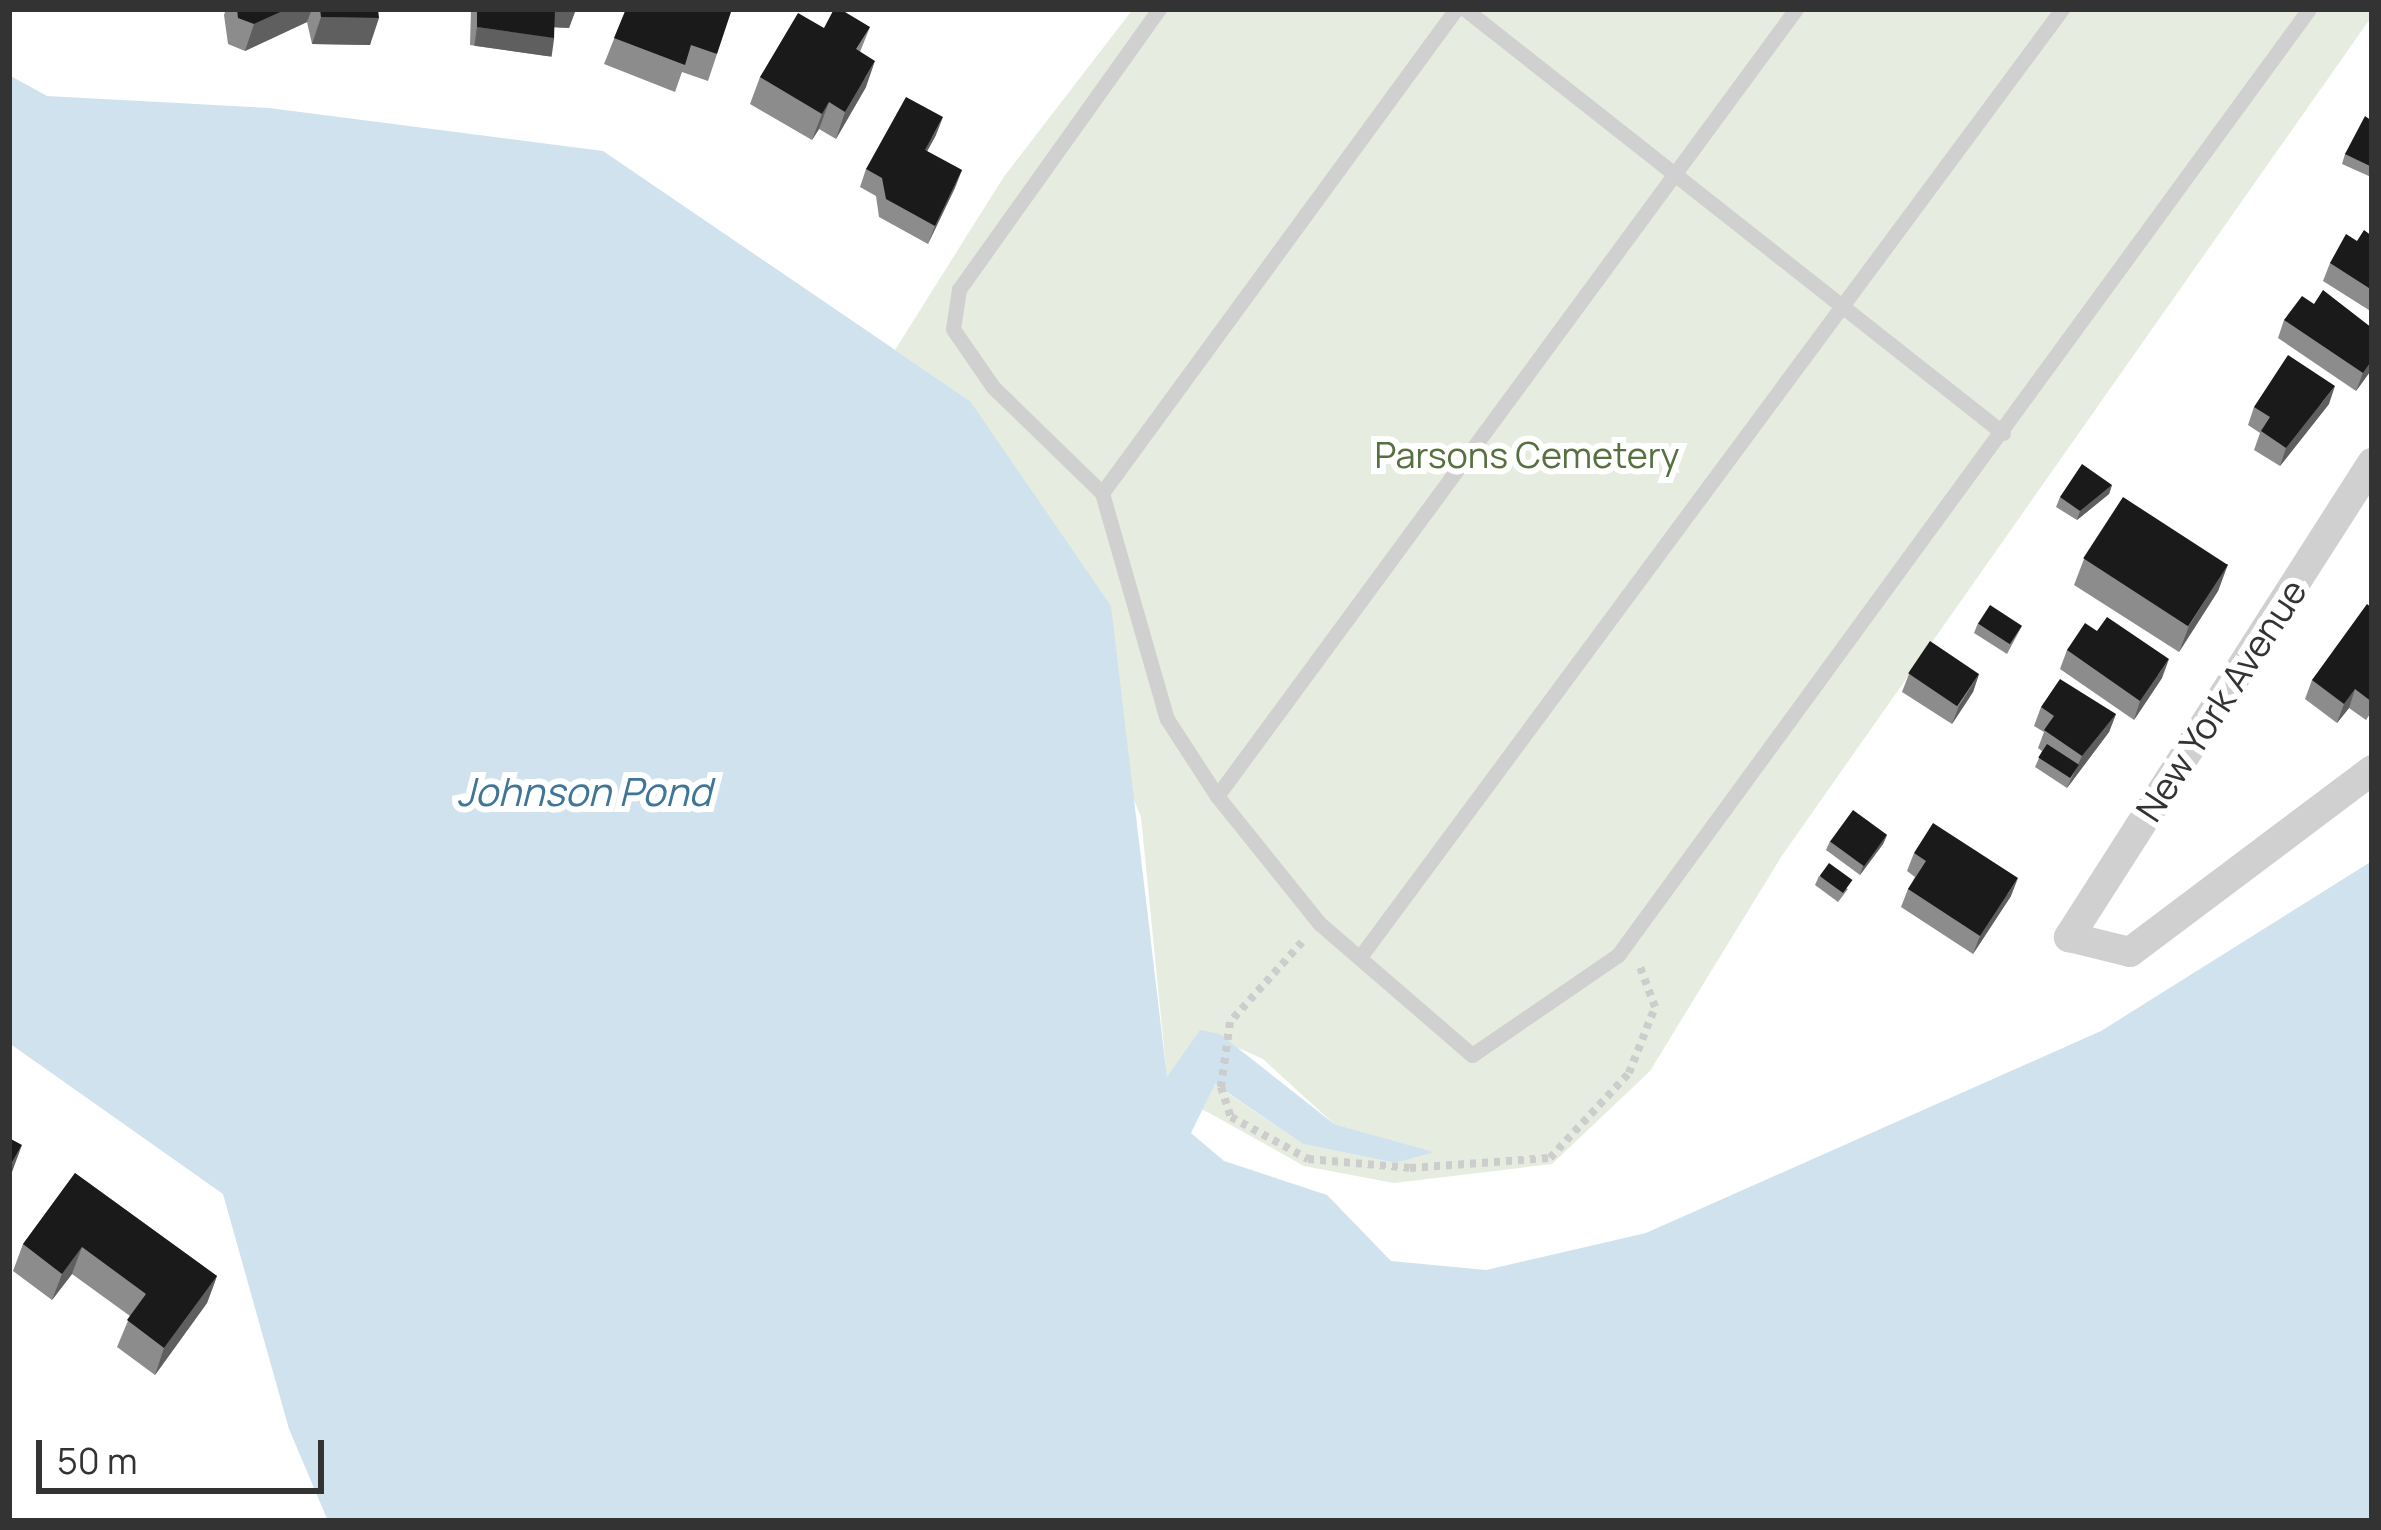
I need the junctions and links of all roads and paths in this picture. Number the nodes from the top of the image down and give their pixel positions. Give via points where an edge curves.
1 (1159, 9) edge
2 (1456, 9) edge
3 (1465, 9) edge
4 (1796, 9) edge
5 (2062, 9) edge
6 (2309, 9) edge
7 (1673, 176) junction
8 (1844, 303) junction
9 (2003, 433) junction
10 (2372, 463) edge
11 (1102, 494) junction
12 (2372, 770) edge
13 (1217, 796) junction
14 (1319, 923) junction
15 (1618, 955) junction
16 (1360, 958) junction

1 - 11 lane via 959,289 952,329 992,387
2 - 11 lane
3 - 7 lane
4 - 7 lane
5 - 8 lane
6 - 9 lane
7 - 8 lane
7 - 13 lane
8 - 9 lane
8 - 16 lane
9 - 15 lane
10 - 12 street, New York Avenue via 2069,937 2131,952
11 - 13 lane via 1168,719
13 - 14 lane
14 - 15 path via 1227,1038 1221,1087 1231,1117 1308,1160 1528,1167 1550,1158 1629,1073 1655,1006 1643,966
14 - 16 lane
15 - 16 lane via 1472,1055

